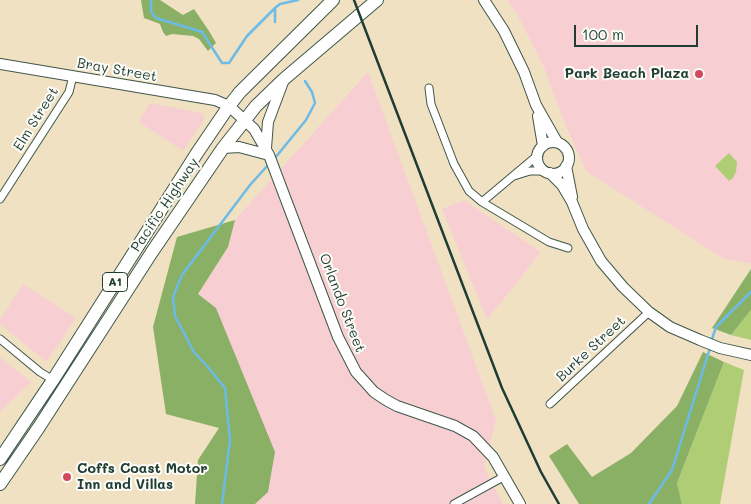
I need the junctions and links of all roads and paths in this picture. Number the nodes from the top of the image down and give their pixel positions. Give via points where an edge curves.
1 (332, 0) edge
2 (377, 0) edge
3 (484, 0) edge
4 (0, 64) edge
5 (73, 76) junction
6 (284, 79) junction
7 (429, 88) dead end
8 (536, 105) junction
9 (230, 106) junction
10 (245, 121) junction
11 (557, 142) junction
12 (223, 148) junction
13 (540, 150) junction
14 (268, 152) junction
15 (566, 166) junction
16 (548, 172) junction
17 (510, 178) junction
18 (1, 196) edge
19 (482, 202) junction
20 (572, 202) junction
21 (568, 248) dead end
22 (649, 312) junction
23 (0, 339) edge
24 (751, 354) edge
25 (53, 380) junction
26 (65, 388) junction
27 (550, 404) dead end
28 (0, 459) edge
29 (505, 476) junction
30 (0, 484) edge
31 (454, 504) edge
32 (520, 504) edge

1 - 9 highway, Pacific Highway / A1 via 240,92
2 - 6 highway, Pacific Highway / A1
3 - 8 street via 504,31
4 - 5 street, Bray Street
5 - 9 street, Bray Street via 215,100
5 - 18 street, Elm Street via 69,92
6 - 10 highway, Pacific Highway / A1
6 - 14 street via 268,122
7 - 19 street via 431,104 454,164 469,191
8 - 11 street
8 - 13 street
9 - 10 street, Orlando Street
9 - 25 highway, Pacific Highway / A1
10 - 12 highway, Pacific Highway / A1
10 - 14 street, Orlando Street
11 - 13 street via 547,143
11 - 15 street via 568,152
12 - 14 street via 239,146
12 - 26 highway, Pacific Highway / A1
13 - 16 street via 539,164
13 - 17 street
14 - 29 street, Orlando Street via 338,336 356,372 386,400 473,436
15 - 16 street via 559,172
15 - 20 street
16 - 17 street via 530,171
16 - 20 street via 562,185
17 - 19 street
19 - 21 street via 549,242
20 - 22 street via 601,261
22 - 24 street via 670,327 700,340
22 - 27 street, Burke Street
23 - 25 street
25 - 26 street
25 - 28 highway, Pacific Highway / A1
26 - 30 highway, Pacific Highway / A1
29 - 31 street
29 - 32 street, Orlando Street

